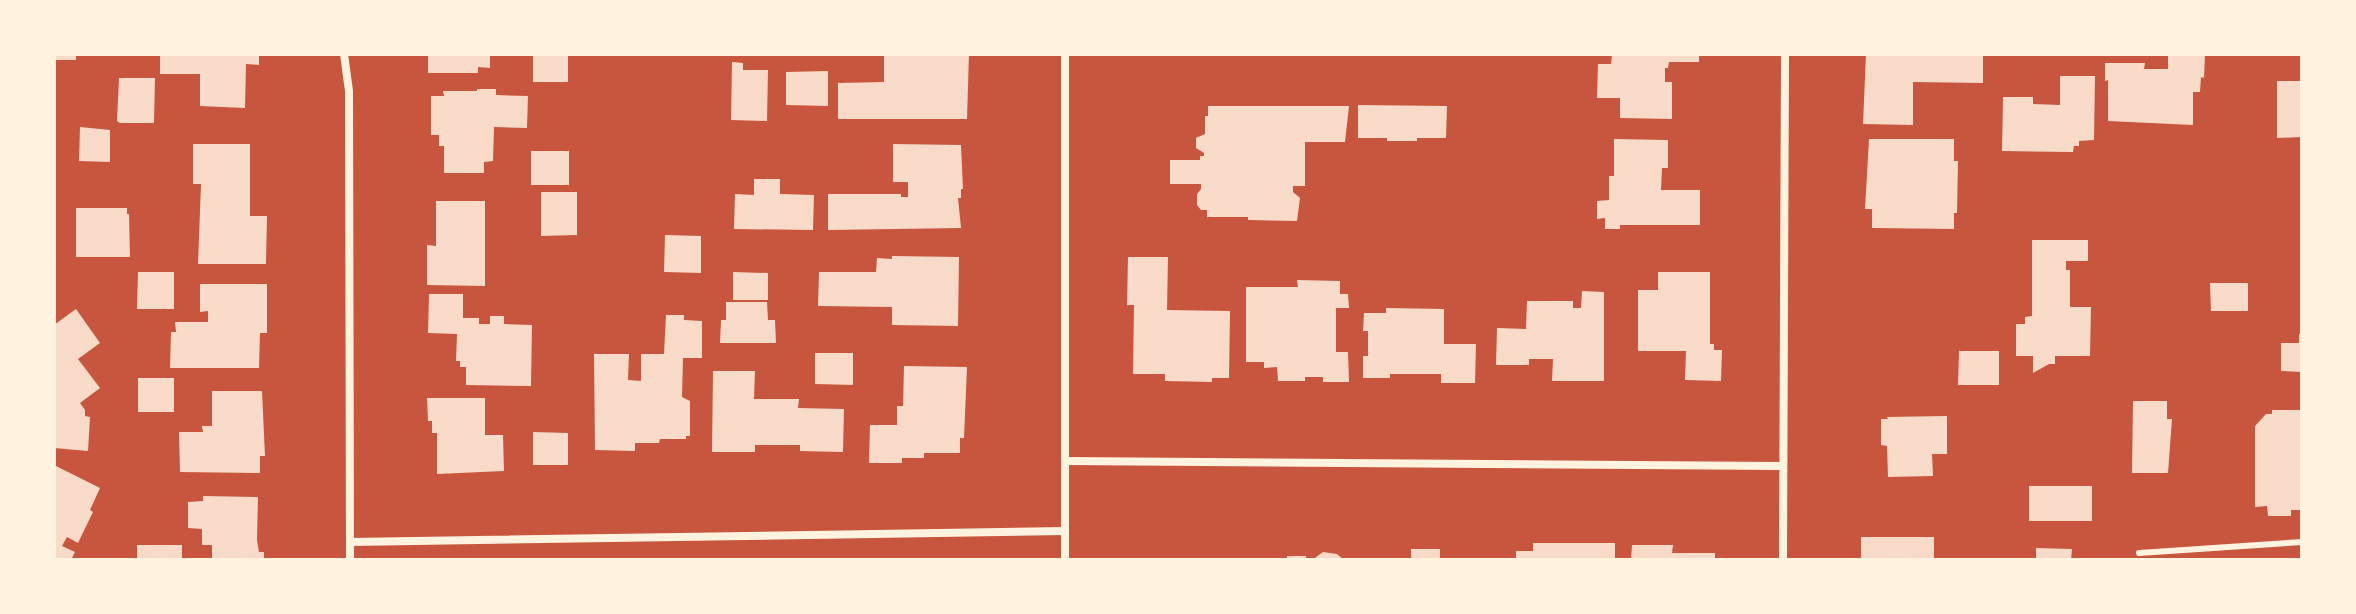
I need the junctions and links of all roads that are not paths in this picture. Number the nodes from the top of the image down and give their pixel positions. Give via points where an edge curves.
1 (344, 54) edge
2 (1065, 54) edge
3 (1785, 54) edge
4 (1065, 461) junction
5 (1783, 466) junction
6 (1065, 531) junction
7 (350, 542) junction
8 (2302, 542) edge
9 (2139, 553) dead end
10 (350, 560) edge
11 (1065, 560) edge
12 (1783, 560) edge

1 - 7 street via 349,91
2 - 4 street
3 - 5 street
4 - 5 street
4 - 6 street
5 - 12 street
6 - 7 street
6 - 11 street
7 - 10 street
8 - 9 lane

